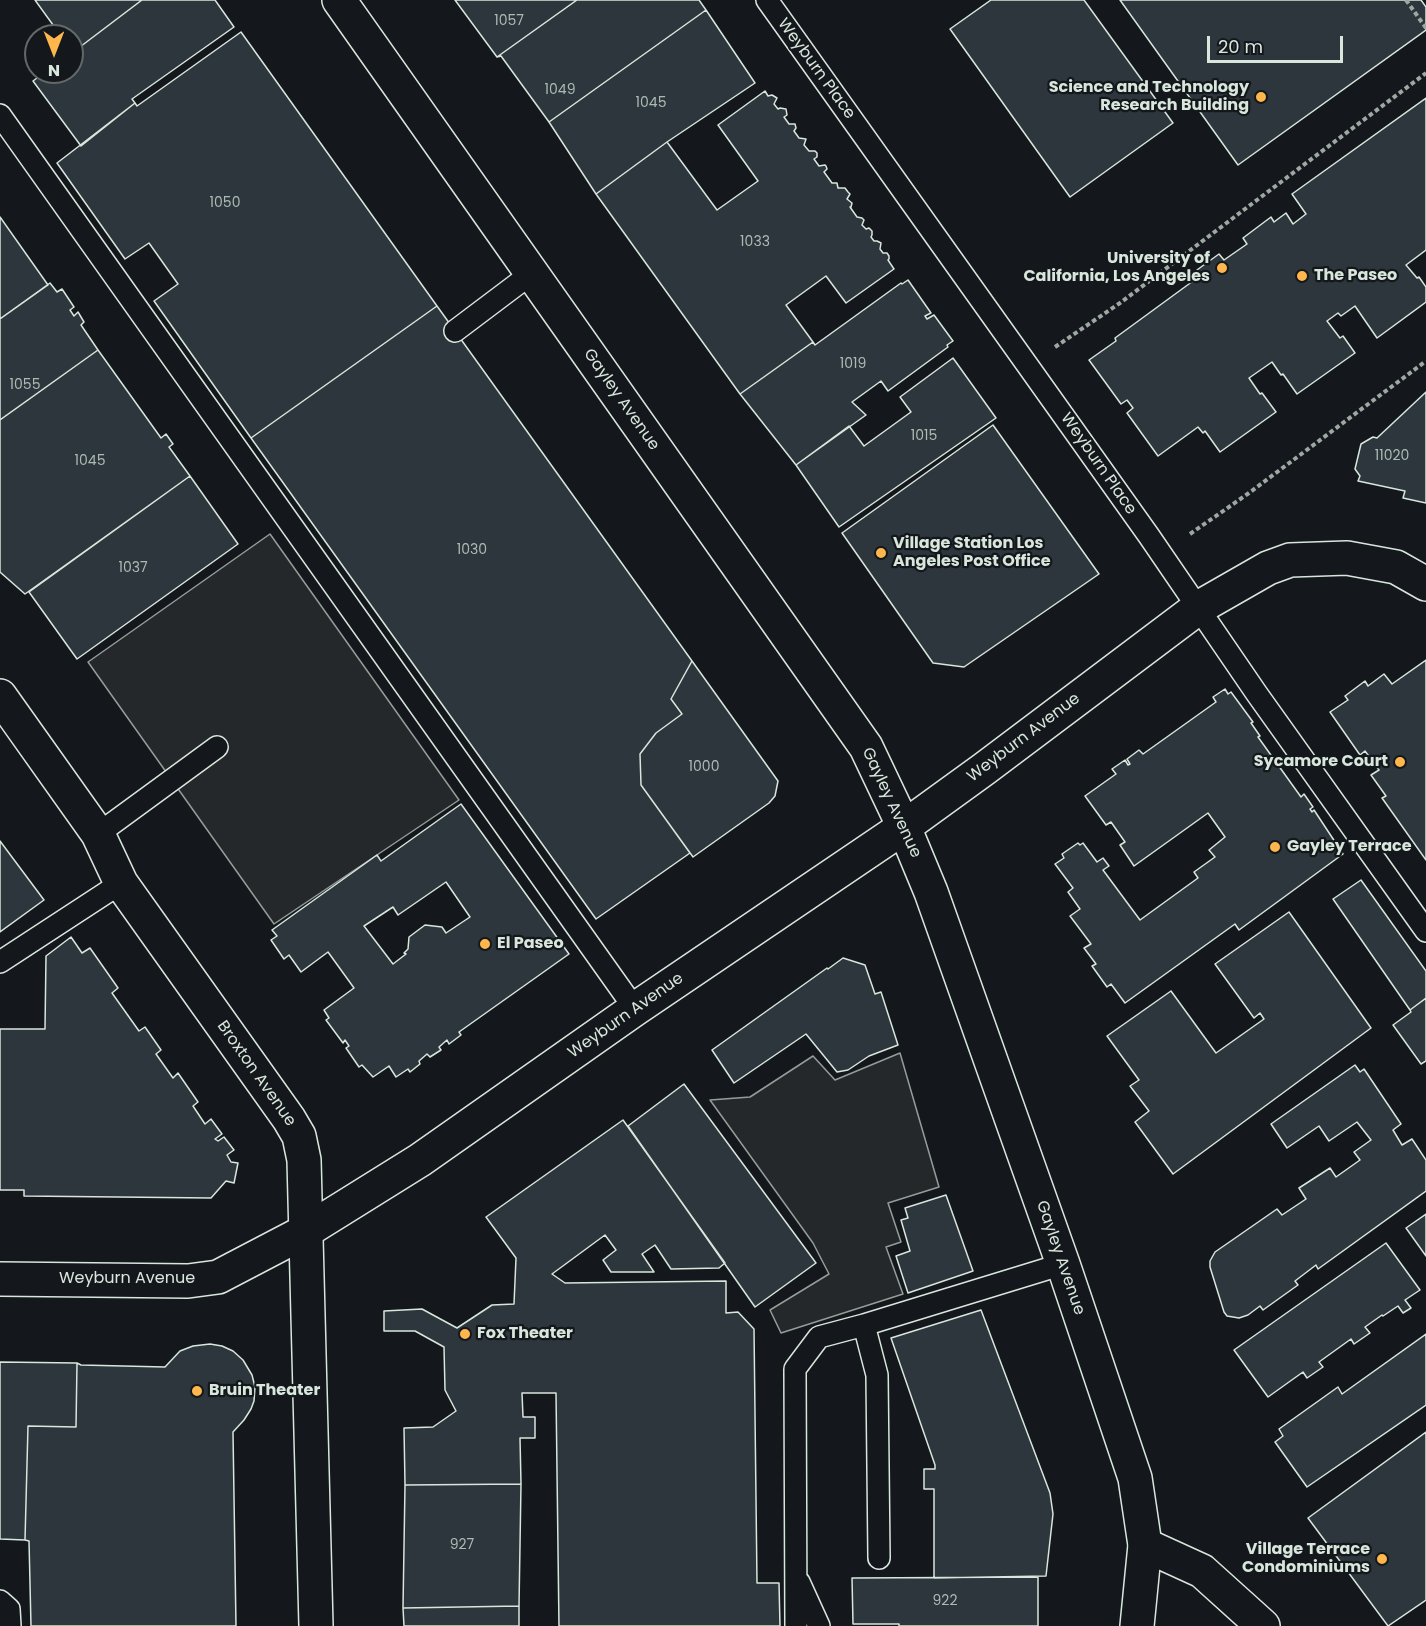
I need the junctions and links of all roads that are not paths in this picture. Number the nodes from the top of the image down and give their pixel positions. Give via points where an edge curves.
1 (339, 0) edge
2 (767, 0) edge
3 (0, 115) edge
4 (532, 273) junction
5 (455, 332) dead end
6 (1411, 565) edge
7 (1426, 584) edge
8 (1198, 608) junction
9 (0, 696) edge
10 (217, 747) dead end
11 (904, 827) junction
12 (98, 834) junction
13 (121, 883) junction
14 (1426, 931) edge
15 (0, 962) edge
16 (635, 1009) junction
17 (306, 1231) junction
18 (1063, 1264) junction
19 (0, 1279) edge
20 (864, 1325) junction
21 (1145, 1545) junction
22 (879, 1558) dead end
23 (795, 1573) junction
24 (0, 1601) edge
25 (10, 1626) edge
26 (316, 1626) edge
27 (795, 1626) edge
28 (819, 1626) edge
29 (1137, 1626) edge
30 (1263, 1626) edge

1 - 4 street, Gayley Avenue
2 - 8 lane, Weyburn Place
3 - 16 lane
4 - 5 lane
4 - 11 street, Gayley Avenue via 866,747
6 - 7 street, Weyburn Avenue
6 - 8 street, Weyburn Avenue via 1347,558 1290,560 1268,568
8 - 11 street, Weyburn Avenue
8 - 14 lane, Weyburn Place
9 - 12 street, Broxton Avenue
10 - 12 lane
11 - 16 street, Weyburn Avenue
11 - 18 street, Gayley Avenue via 931,892
12 - 13 street, Broxton Avenue
13 - 15 lane
13 - 17 street, Broxton Avenue via 299,1136 304,1160
16 - 17 street, Weyburn Avenue via 420,1160
17 - 19 street, Weyburn Avenue via 218,1277 188,1281
17 - 26 street, Broxton Avenue
18 - 20 lane
18 - 21 street, Gayley Avenue via 1135,1478
20 - 22 lane via 877,1375
20 - 23 lane via 819,1337 795,1369
21 - 29 street, Gayley Avenue
21 - 30 street via 1202,1571
23 - 27 lane
23 - 28 lane
24 - 25 lane via 9,1609

